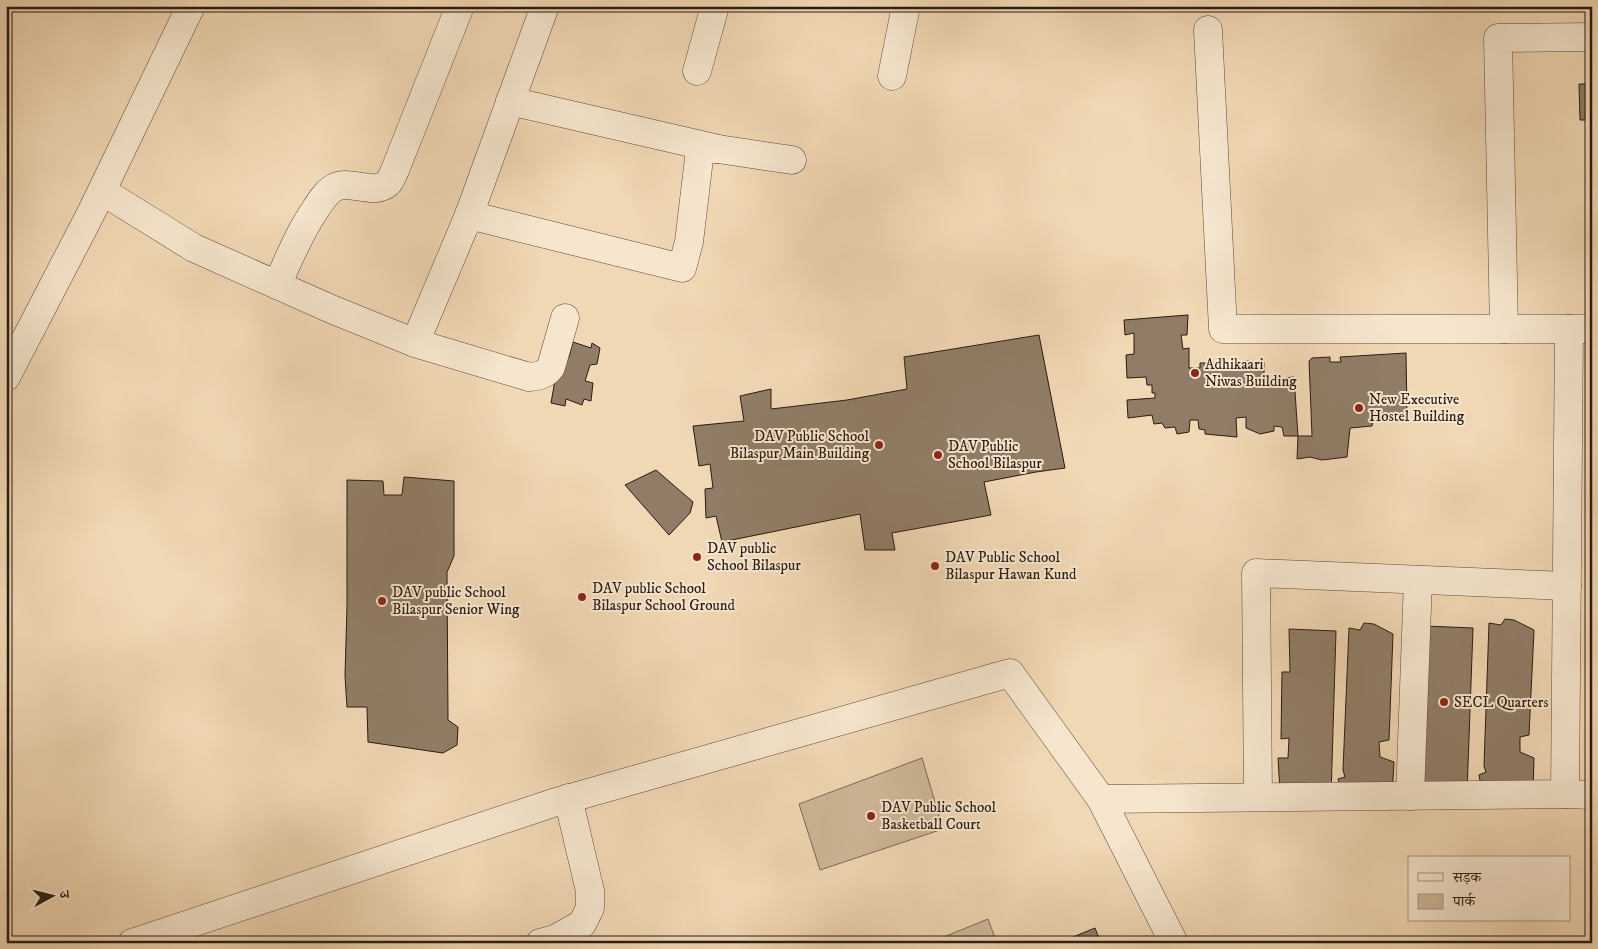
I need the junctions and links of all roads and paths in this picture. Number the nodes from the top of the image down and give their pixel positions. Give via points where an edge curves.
1 (192, 6) edge
2 (460, 6) edge
3 (545, 6) edge
4 (715, 6) edge
5 (906, 6) edge
6 (1208, 30) dead end
7 (1592, 37) edge
8 (697, 71) dead end
9 (892, 76) dead end
10 (510, 101) junction
11 (718, 149) junction
12 (792, 160) dead end
13 (102, 191) junction
14 (469, 215) junction
15 (278, 285) junction
16 (565, 318) dead end
17 (1504, 329) junction
18 (1580, 329) edge
19 (415, 343) junction
20 (6, 377) edge
21 (1418, 580) junction
22 (1566, 586) junction
23 (1565, 794) junction
24 (1592, 795) edge
25 (1410, 796) junction
26 (1258, 797) junction
27 (568, 798) junction
28 (1101, 799) junction
29 (132, 943) edge
30 (540, 943) edge
31 (1174, 943) edge

1 - 13 street
2 - 15 street via 389,182 376,188 341,185 333,188 303,228
3 - 10 street
4 - 8 street
5 - 9 street
6 - 17 street via 1224,329
7 - 17 street via 1498,38
10 - 11 street
10 - 14 street
11 - 12 street
11 - 14 street via 700,150 682,268
13 - 15 street via 194,248
13 - 20 street
14 - 19 street
15 - 19 street
16 - 19 street via 551,367 541,375 530,377
17 - 18 street
18 - 22 street
21 - 22 street
21 - 25 street
21 - 26 street via 1256,573
22 - 23 street
23 - 24 street
23 - 25 street
25 - 26 street
26 - 28 street
27 - 28 street via 1010,673
27 - 29 street
27 - 30 street via 590,891 590,908 582,924 555,939
28 - 31 street

